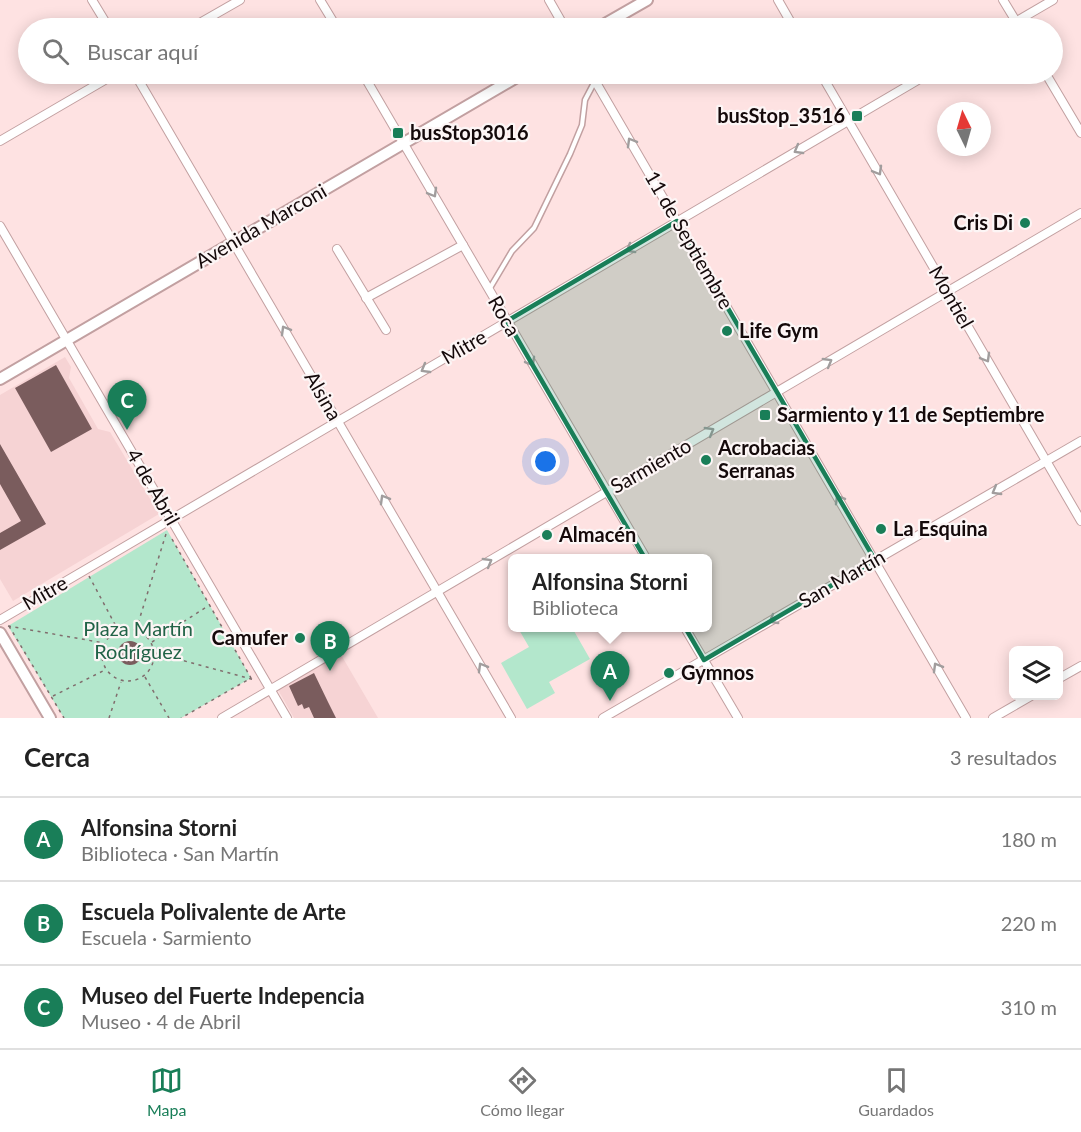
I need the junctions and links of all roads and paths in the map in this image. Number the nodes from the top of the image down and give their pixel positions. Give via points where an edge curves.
1 (92, 0) edge
2 (240, 0) edge
3 (320, 0) edge
4 (549, 0) edge
5 (647, 0) edge
6 (778, 0) edge
7 (1003, 0) edge
8 (1053, 0) edge
9 (103, 18) edge
10 (208, 18) edge
11 (331, 18) edge
12 (559, 18) edge
13 (616, 18) edge
14 (788, 18) edge
15 (1014, 18) edge
16 (1028, 18) edge
17 (98, 84) edge
18 (141, 84) edge
19 (369, 84) edge
20 (505, 84) edge
21 (591, 84) edge
22 (597, 84) edge
23 (827, 84) edge
24 (911, 84) edge
25 (1052, 84) edge
26 (848, 121) junction
27 (1081, 133) edge
28 (0, 141) edge
29 (403, 143) junction
30 (1081, 213) edge
31 (677, 221) junction
32 (0, 226) edge
33 (234, 242) junction
34 (463, 245) junction
35 (337, 249) dead end
36 (489, 290) junction
37 (948, 292) junction
38 (366, 298) junction
39 (507, 321) junction
40 (386, 330) dead end
41 (67, 340) junction
42 (0, 379) edge
43 (777, 392) junction
44 (338, 421) junction
45 (1081, 441) edge
46 (1047, 462) junction
47 (607, 492) junction
48 (171, 519) junction
49 (1081, 521) edge
50 (167, 530) junction
51 (157, 536) dead end
52 (643, 554) edge
53 (875, 560) junction
54 (89, 576) dead end
55 (438, 591) junction
56 (209, 605) junction
57 (18, 619) dead end
58 (0, 622) edge
59 (4, 629) edge
60 (136, 630) junction
61 (119, 631) junction
62 (688, 632) edge
63 (151, 642) junction
64 (105, 644) junction
65 (154, 653) junction
66 (704, 660) junction
67 (1081, 666) edge
68 (106, 670) junction
69 (144, 676) junction
70 (1063, 677) edge
71 (251, 678) junction
72 (121, 681) junction
73 (271, 689) junction
74 (52, 697) junction
75 (1024, 700) edge
76 (50, 718) edge
77 (64, 718) edge
78 (110, 718) edge
79 (169, 718) edge
80 (181, 718) edge
81 (222, 718) edge
82 (287, 718) edge
83 (511, 718) edge
84 (603, 718) edge
85 (738, 718) edge
86 (966, 718) edge
87 (993, 718) edge

1 - 9 street
2 - 10 street
3 - 11 street
4 - 12 street
5 - 13 main road
6 - 14 street
7 - 15 street
8 - 16 street
17 - 28 street
18 - 33 street, Alsina
19 - 29 street, Roca
20 - 29 main road, Avenida Marconi
21 - 36 lane via 582,125 534,228 512,251
31 -> 22 street, 11 de Septiembre
23 - 26 street, Montiel
24 - 26 street, Mitre
25 - 27 street
26 -> 31 street, Mitre
26 -> 37 street, Montiel
29 - 33 main road, Avenida Marconi
29 -> 34 street, Roca
30 - 37 street, Sarmiento
31 -> 39 street, Mitre
31 - 43 street, 11 de Septiembre
32 - 41 street, 4 de Abril
33 - 41 main road, Avenida Marconi
44 -> 33 street, Alsina
34 - 36 street, Roca
34 - 38 street
35 - 38 street
36 - 39 street, Roca
43 -> 37 street, Sarmiento
37 -> 46 street, Montiel
38 - 40 street
39 -> 44 street, Mitre
39 -> 47 street, Roca
41 - 42 main road, Avenida Marconi
41 - 48 street, 4 de Abril
47 -> 43 street, Sarmiento
53 -> 43 street, 11 de Septiembre
44 - 48 street, Mitre
55 -> 44 street, Alsina
45 - 46 street, San Martín
46 - 49 street, Montiel
46 -> 53 street, San Martín
47 - 52 street, Roca
55 -> 47 street, Sarmiento
48 - 58 street, Mitre
48 - 73 street, 4 de Abril
50 - 51 path
50 - 56 path
50 - 60 path
53 -> 66 street, San Martín
86 -> 53 street, 11 de Septiembre
54 - 61 path
55 - 73 street, Sarmiento
83 -> 55 street, Alsina
56 - 63 path
56 - 71 path
57 - 59 path
58 - 59 path
59 - 64 path
59 - 74 path
59 - 76 main road
60 - 61 path
60 - 63 path
61 - 64 path
62 - 66 street
63 - 65 path
64 - 68 path via 102,652
65 - 69 path via 150,670
65 - 71 path
66 - 84 street, San Martín
66 - 85 street
67 - 70 street
68 - 72 path
68 - 74 path
69 - 72 path
69 - 79 path
71 - 73 path
71 - 80 path
72 - 78 path
73 - 81 street, Sarmiento
73 - 82 street, 4 de Abril
74 - 77 path
75 - 87 street

